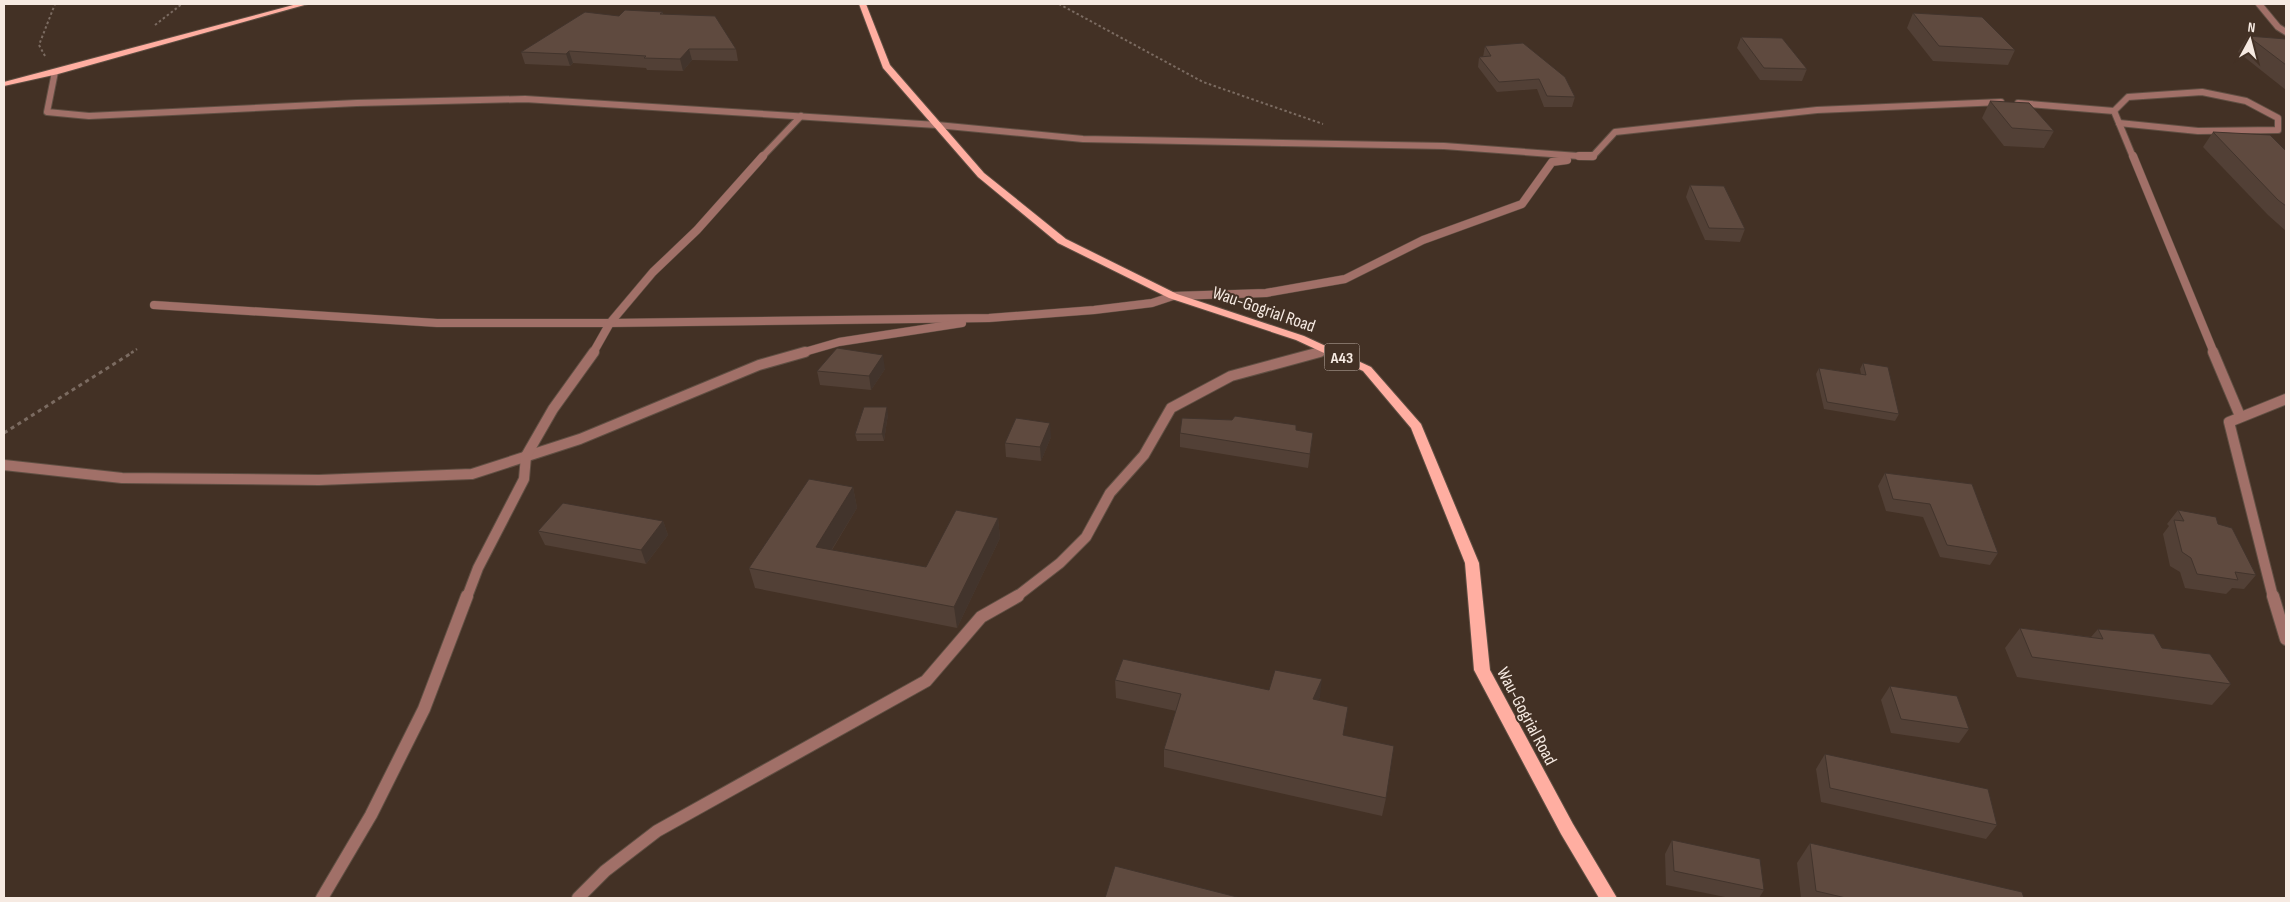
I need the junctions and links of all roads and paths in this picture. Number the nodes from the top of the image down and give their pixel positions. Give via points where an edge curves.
1 (55, 4) edge
2 (304, 4) edge
3 (862, 4) edge
4 (1059, 4) edge
5 (2259, 4) edge
6 (2286, 32) edge
7 (55, 72) junction
8 (4, 84) edge
9 (2114, 111) junction
10 (801, 116) junction
11 (2119, 123) junction
12 (937, 125) junction
13 (1331, 128) dead end
14 (1592, 157) junction
15 (1173, 296) junction
16 (154, 305) dead end
17 (989, 318) junction
18 (610, 323) junction
19 (138, 349) dead end
20 (1326, 350) junction
21 (2286, 399) edge
22 (2240, 416) junction
23 (4, 433) edge
24 (526, 456) junction
25 (4, 465) edge
26 (2286, 639) edge
27 (322, 898) edge
28 (578, 898) edge
29 (1608, 898) edge

1 - 7 path via 39,45
2 - 7 main road
3 - 12 main road, Wau-Gogrial Road / A43 via 886,66
4 - 13 path via 1203,82
5 - 6 street
7 - 8 main road
7 - 10 street via 47,112 89,116 357,103 525,99
9 - 11 street
9 - 11 street via 2128,97 2202,92 2246,101 2278,118 2278,130 2194,131
9 - 14 street via 2000,102 1817,110 1615,132
10 - 12 street
10 - 18 street via 697,230 653,272
11 - 22 street
12 - 14 street via 1083,139 1444,146
12 - 15 main road, Wau-Gogrial Road / A43 via 981,175 1062,241
14 - 15 street via 1552,162 1522,204 1423,240 1345,279 1266,293
15 - 17 street via 1094,310
15 - 20 main road, Wau-Gogrial Road / A43 via 1300,338
16 - 18 street via 437,323
17 - 18 street
17 - 24 street via 840,342 759,365 580,439
18 - 24 street
19 - 23 path
20 - 28 street via 1231,376 1171,408 1144,455 1110,494 1086,537 1060,563 1010,602 981,617 926,681 657,832 606,871
20 - 29 main road, Wau-Gogrial Road / A43 via 1367,369 1417,427 1472,563 1482,670 1567,829
21 - 22 street
22 - 26 street via 2229,422
24 - 25 street via 472,474 319,480 122,478
24 - 27 street via 524,479 478,568 424,709 371,815

